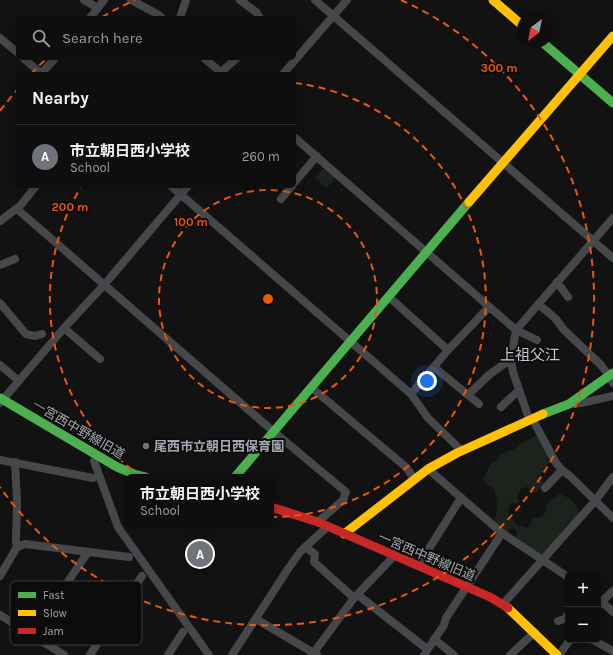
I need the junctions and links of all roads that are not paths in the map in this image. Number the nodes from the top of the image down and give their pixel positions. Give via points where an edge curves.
1 (84, 0) edge
2 (104, 0) edge
3 (131, 0) edge
4 (186, 0) edge
5 (240, 0) edge
6 (315, 0) edge
7 (347, 0) edge
8 (493, 0) edge
9 (98, 8) junction
10 (92, 16) edge
11 (160, 16) edge
12 (181, 16) edge
13 (259, 16) edge
14 (333, 16) junction
15 (517, 21) edge
16 (613, 36) edge
17 (0, 38) edge
18 (549, 48) edge
19 (16, 52) edge
20 (296, 59) edge
21 (25, 60) edge
22 (53, 60) edge
23 (206, 60) edge
24 (235, 60) edge
25 (295, 60) edge
26 (40, 72) edge
27 (44, 72) edge
28 (221, 72) edge
29 (223, 72) edge
30 (285, 72) edge
31 (580, 75) junction
32 (613, 103) edge
33 (296, 139) edge
34 (317, 156) junction
35 (504, 163) junction
36 (296, 181) edge
37 (34, 188) edge
38 (173, 188) edge
39 (186, 188) edge
40 (290, 188) edge
41 (181, 195) junction
42 (281, 199) dead end
43 (17, 209) junction
44 (613, 218) edge
45 (0, 221) edge
46 (593, 241) junction
47 (427, 252) junction
48 (613, 258) edge
49 (15, 259) dead end
50 (0, 265) edge
51 (557, 282) junction
52 (104, 285) junction
53 (389, 297) junction
54 (568, 297) dead end
55 (0, 302) edge
56 (538, 304) junction
57 (489, 307) junction
58 (64, 328) junction
59 (516, 330) junction
60 (42, 334) dead end
61 (537, 340) dead end
62 (350, 341) junction
63 (448, 350) junction
64 (511, 358) junction
65 (100, 359) dead end
66 (0, 365) edge
67 (434, 367) junction
68 (612, 377) edge
69 (19, 381) junction
70 (312, 388) junction
71 (519, 390) junction
72 (411, 394) junction
73 (468, 395) junction
74 (613, 396) edge
75 (1, 400) edge
76 (479, 404) dead end
77 (569, 404) junction
78 (501, 407) dead end
79 (531, 419) junction
80 (274, 432) junction
81 (462, 451) junction
82 (0, 460) edge
83 (94, 461) dead end
84 (15, 462) junction
85 (428, 469) junction
86 (562, 470) junction
87 (134, 474) edge
88 (238, 474) edge
89 (613, 477) edge
90 (93, 478) dead end
91 (414, 479) junction
92 (545, 488) dead end
93 (461, 498) junction
94 (595, 501) junction
95 (274, 508) edge
96 (613, 518) edge
97 (318, 522) junction
98 (327, 527) junction
99 (502, 533) junction
100 (344, 534) junction
101 (17, 547) junction
102 (306, 547) junction
103 (88, 552) junction
104 (394, 556) junction
105 (130, 557) dead end
106 (542, 560) junction
107 (418, 566) junction
108 (1, 572) edge
109 (142, 576) dead end
110 (565, 576) edge
111 (68, 581) edge
112 (139, 581) edge
113 (468, 587) junction
114 (613, 591) edge
115 (356, 597) junction
116 (601, 600) edge
117 (601, 603) edge
118 (503, 604) junction
119 (613, 612) edge
120 (0, 615) edge
121 (256, 619) junction
122 (10, 621) edge
123 (183, 632) dead end
124 (535, 632) junction
125 (434, 639) junction
126 (568, 643) edge
127 (598, 643) edge
128 (48, 645) edge
129 (97, 645) edge
130 (613, 651) edge
131 (425, 652) edge
132 (314, 654) edge
133 (64, 655) edge
134 (90, 655) edge
135 (168, 655) edge
136 (209, 655) edge
137 (232, 655) edge
138 (454, 655) edge
139 (510, 655) edge
140 (558, 655) edge

1 - 9 street
2 - 9 street
3 - 11 street
4 - 12 street
5 - 13 street
6 - 14 street
7 - 14 street
8 - 15 street
9 - 10 street
14 - 20 street
14 - 35 street
16 - 31 street
17 - 19 street
18 - 31 street
21 - 26 street
22 - 27 street
23 - 28 street
24 - 29 street
25 - 30 street
31 - 32 street
31 - 35 street
33 - 34 street
34 - 36 street
34 - 47 street
35 - 46 street
35 - 47 street
37 - 43 street
38 - 41 street
39 - 41 street
40 - 42 street
41 - 52 street
41 - 62 street
43 - 45 street
43 - 52 street
44 - 46 street
46 - 48 street
46 - 51 street
47 - 53 street
47 - 57 street
49 - 50 street
51 - 54 street
51 - 56 street
52 - 58 street
52 - 80 street
53 - 62 street
53 - 63 street
55 - 60 street via 26,334
56 - 59 street
56 - 68 street
57 - 59 street
57 - 63 street
58 - 65 street
58 - 69 street
59 - 61 street
59 - 64 street
62 - 70 street
62 - 72 street
63 - 67 street
64 - 71 street via 512,372
64 - 73 street
66 - 69 street
67 - 72 street
67 - 73 street
68 - 77 street
69 - 75 street
70 - 80 street
70 - 91 street via 407,468
71 - 78 street
71 - 79 street
72 - 81 street via 428,418
73 - 76 street
74 - 77 street
75 - 87 street, 一宮西中野線旧道
77 - 79 street
79 - 81 street
79 - 86 street
80 - 88 street
80 - 97 street via 346,492 343,500
81 - 85 street
82 - 84 street
83 - 136 street via 118,527
84 - 90 street
84 - 101 street
85 - 91 street
85 - 93 street
86 - 92 street
86 - 94 street
89 - 94 street
91 - 100 street
93 - 99 street
93 - 107 street
94 - 96 street
94 - 106 street
95 - 97 street, 一宮西中野線旧道
97 - 98 street, 一宮西中野線旧道
98 - 100 street, 一宮西中野線旧道
98 - 102 street
99 - 106 street
99 - 113 street
100 - 104 street, 一宮西中野線旧道
101 - 103 street via 25,544
101 - 108 street
102 - 115 street via 315,554 314,562
102 - 121 street via 288,569
103 - 105 street
103 - 111 street
104 - 107 street, 一宮西中野線旧道
104 - 115 street
106 - 110 street
106 - 118 street
107 - 113 street, 一宮西中野線旧道
109 - 112 street
113 - 118 street, 一宮西中野線旧道
113 - 125 street
114 - 116 street
115 - 131 street
115 - 132 street
117 - 119 street
118 - 124 street, 一宮西中野線旧道
120 - 122 street
121 - 132 street
121 - 137 street
123 - 135 street
124 - 139 street
124 - 140 street, 一宮西中野線旧道
125 - 131 street
125 - 138 street
126 - 140 street
127 - 130 street
128 - 133 street
129 - 134 street

